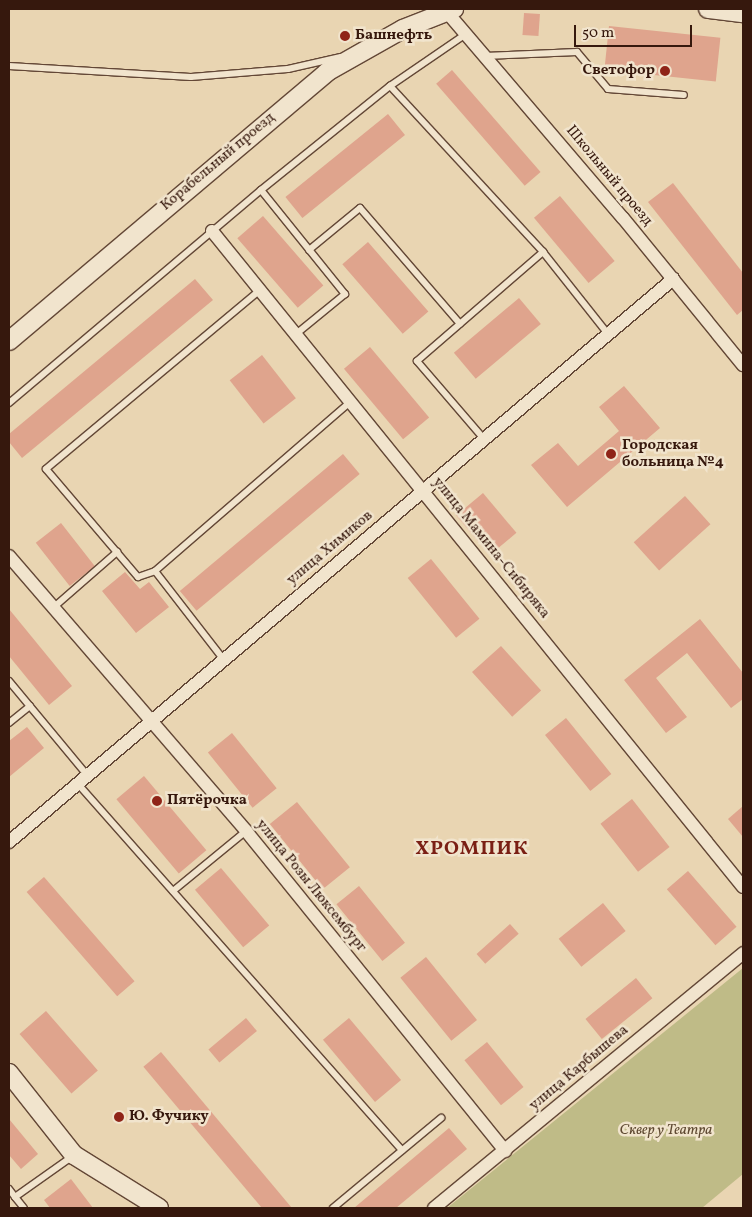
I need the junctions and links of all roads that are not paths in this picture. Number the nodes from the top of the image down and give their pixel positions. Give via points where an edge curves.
1 (708, 9) edge
2 (450, 10) edge
3 (743, 13) edge
4 (466, 34) junction
5 (359, 52) junction
6 (485, 56) junction
7 (9, 66) edge
8 (390, 86) junction
9 (684, 95) dead end
10 (261, 190) junction
11 (212, 230) junction
12 (310, 250) junction
13 (543, 252) junction
14 (673, 279) junction
15 (260, 290) junction
16 (460, 324) junction
17 (296, 334) junction
18 (608, 334) junction
19 (9, 341) edge
20 (743, 365) edge
21 (351, 401) junction
22 (9, 403) edge
23 (484, 438) junction
24 (423, 490) junction
25 (117, 552) junction
26 (9, 556) edge
27 (155, 571) junction
28 (54, 607) junction
29 (224, 660) junction
30 (9, 681) edge
31 (30, 706) junction
32 (153, 720) junction
33 (9, 723) edge
34 (83, 780) junction
35 (246, 831) junction
36 (9, 842) edge
37 (743, 887) edge
38 (173, 892) junction
39 (743, 953) edge
40 (9, 1073) edge
41 (441, 1118) dead end
42 (402, 1150) junction
43 (505, 1150) junction
44 (74, 1155) junction
45 (9, 1189) edge
46 (15, 1197) junction
47 (24, 1208) edge
48 (159, 1208) edge
49 (333, 1208) edge
50 (434, 1208) edge

1 - 3 street
2 - 4 street, Школьный проезд
2 - 5 street, Корабельный проезд
4 - 6 street, Школьный проезд
4 - 8 lane
5 - 7 lane via 288,69 191,77
5 - 19 street, Корабельный проезд via 327,72
6 - 9 lane via 577,52 608,89
6 - 14 street, Школьный проезд
8 - 10 lane
8 - 13 lane
10 - 11 lane
10 - 12 lane
11 - 15 street, улица Мамина-Сибиряка
11 - 22 lane
12 - 16 lane via 360,208
12 - 17 lane via 345,294
13 - 16 lane
13 - 18 lane
14 - 18 street, улица Химиков
14 - 20 street, Школьный проезд
15 - 17 street, улица Мамина-Сибиряка
15 - 25 lane via 46,469
16 - 23 lane via 417,361
17 - 21 street, улица Мамина-Сибиряка
18 - 23 street, улица Химиков
21 - 24 street, улица Мамина-Сибиряка
21 - 27 lane
23 - 24 street, улица Химиков
24 - 29 street, улица Химиков
24 - 37 street, улица Мамина-Сибиряка
25 - 27 lane via 138,576
25 - 28 lane
26 - 28 street, улица Розы Люксембург
27 - 29 lane
28 - 32 street, улица Розы Люксембург
29 - 32 street, улица Химиков
30 - 31 lane
31 - 33 lane
31 - 34 lane
32 - 34 street, улица Химиков
32 - 35 street, улица Розы Люксембург
34 - 36 street, улица Химиков
34 - 38 lane
35 - 38 lane
35 - 43 street, улица Розы Люксембург
38 - 42 lane
39 - 43 street, улица Карбышева
40 - 44 street
41 - 42 lane
42 - 49 lane
43 - 50 street, улица Карбышева
44 - 46 lane
44 - 48 street
45 - 46 lane
46 - 47 lane

